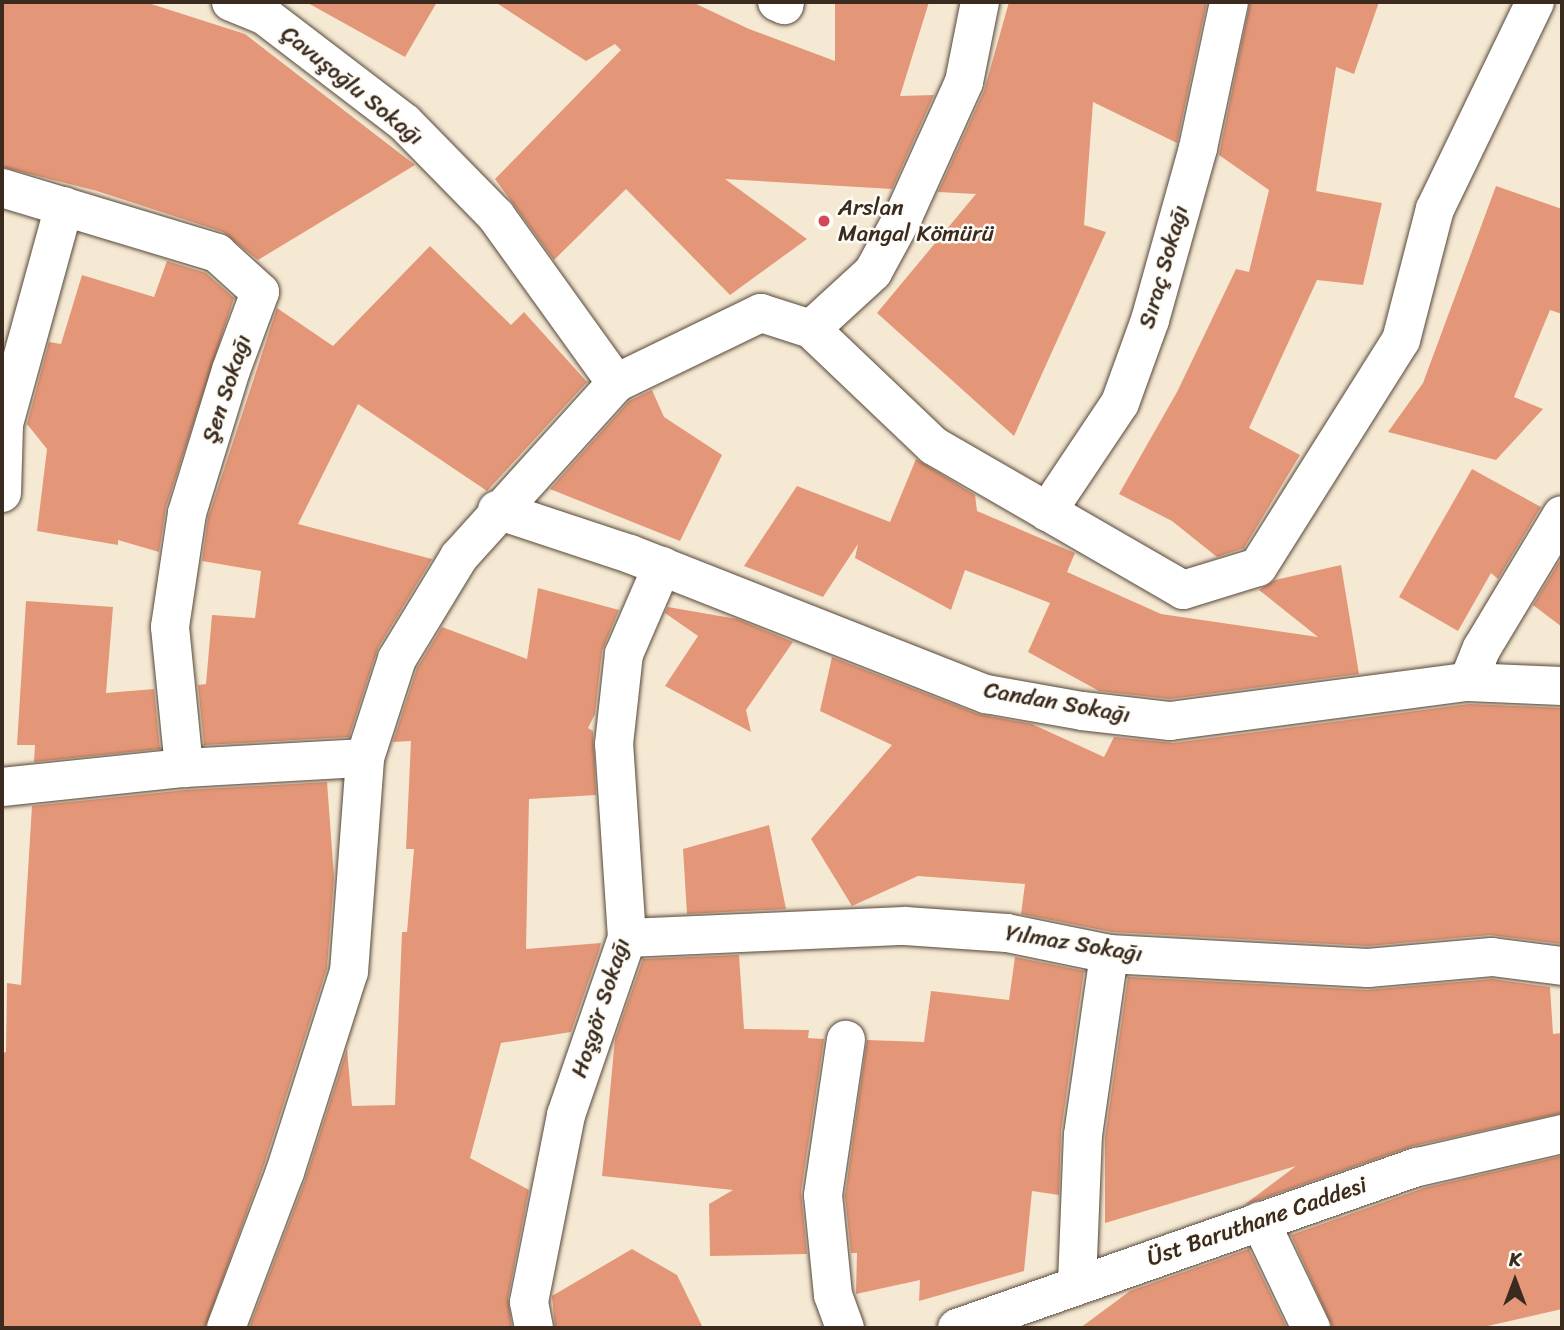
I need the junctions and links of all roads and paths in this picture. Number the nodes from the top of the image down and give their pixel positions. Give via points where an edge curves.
1 (231, 2) edge
2 (980, 2) edge
3 (1229, 2) edge
4 (1535, 2) edge
5 (2, 188) edge
6 (64, 206) junction
7 (811, 329) junction
8 (616, 383) junction
9 (3, 424) edge
10 (2, 493) edge
11 (497, 510) junction
12 (1048, 512) junction
13 (1562, 515) edge
14 (662, 566) junction
15 (1468, 682) junction
16 (1562, 686) edge
17 (365, 758) junction
18 (184, 768) junction
19 (2, 787) edge
20 (627, 938) junction
21 (1109, 954) junction
22 (1562, 966) edge
23 (846, 1040) dead end
24 (1562, 1134) edge
25 (1260, 1221) junction
26 (1077, 1283) junction
27 (969, 1326) edge
28 (226, 1328) edge
29 (534, 1328) edge
30 (845, 1328) edge
31 (1311, 1328) edge

1 - 8 street, Çavuşoğlu Sokağı via 265,16 405,123 496,216
2 - 7 street via 964,82 904,215 873,272
3 - 12 street, Sıraç Sokağı via 1198,148 1146,332 1120,403
4 - 12 street via 1435,209 1401,340 1258,567 1183,590
5 - 6 street, Şen Sokağı
6 - 9 street
6 - 18 street, Şen Sokağı via 217,253 260,292 187,513 170,627
7 - 8 street via 761,313
7 - 12 street via 934,446
8 - 11 street
9 - 10 street
11 - 14 street, Candan Sokağı
11 - 17 street via 459,557 397,659
13 - 15 street via 1482,648
14 - 15 street, Candan Sokağı via 986,694 1083,711 1170,720
14 - 20 street, Hoşgör Sokağı via 624,654 614,744
15 - 16 street, Candan Sokağı
17 - 18 street
17 - 28 street via 349,972 285,1172
18 - 19 street
20 - 21 street, Yılmaz Sokağı via 905,926 1007,933
20 - 29 street, Hoşgör Sokağı via 566,1115 529,1302
21 - 22 street, Yılmaz Sokağı via 1368,968 1492,957
21 - 26 street via 1083,1135
23 - 30 street via 823,1195 833,1295
24 - 25 street, Üst Baruthane Caddesi via 1418,1167
25 - 26 street, Üst Baruthane Caddesi
25 - 31 street
26 - 27 street, Üst Baruthane Caddesi

